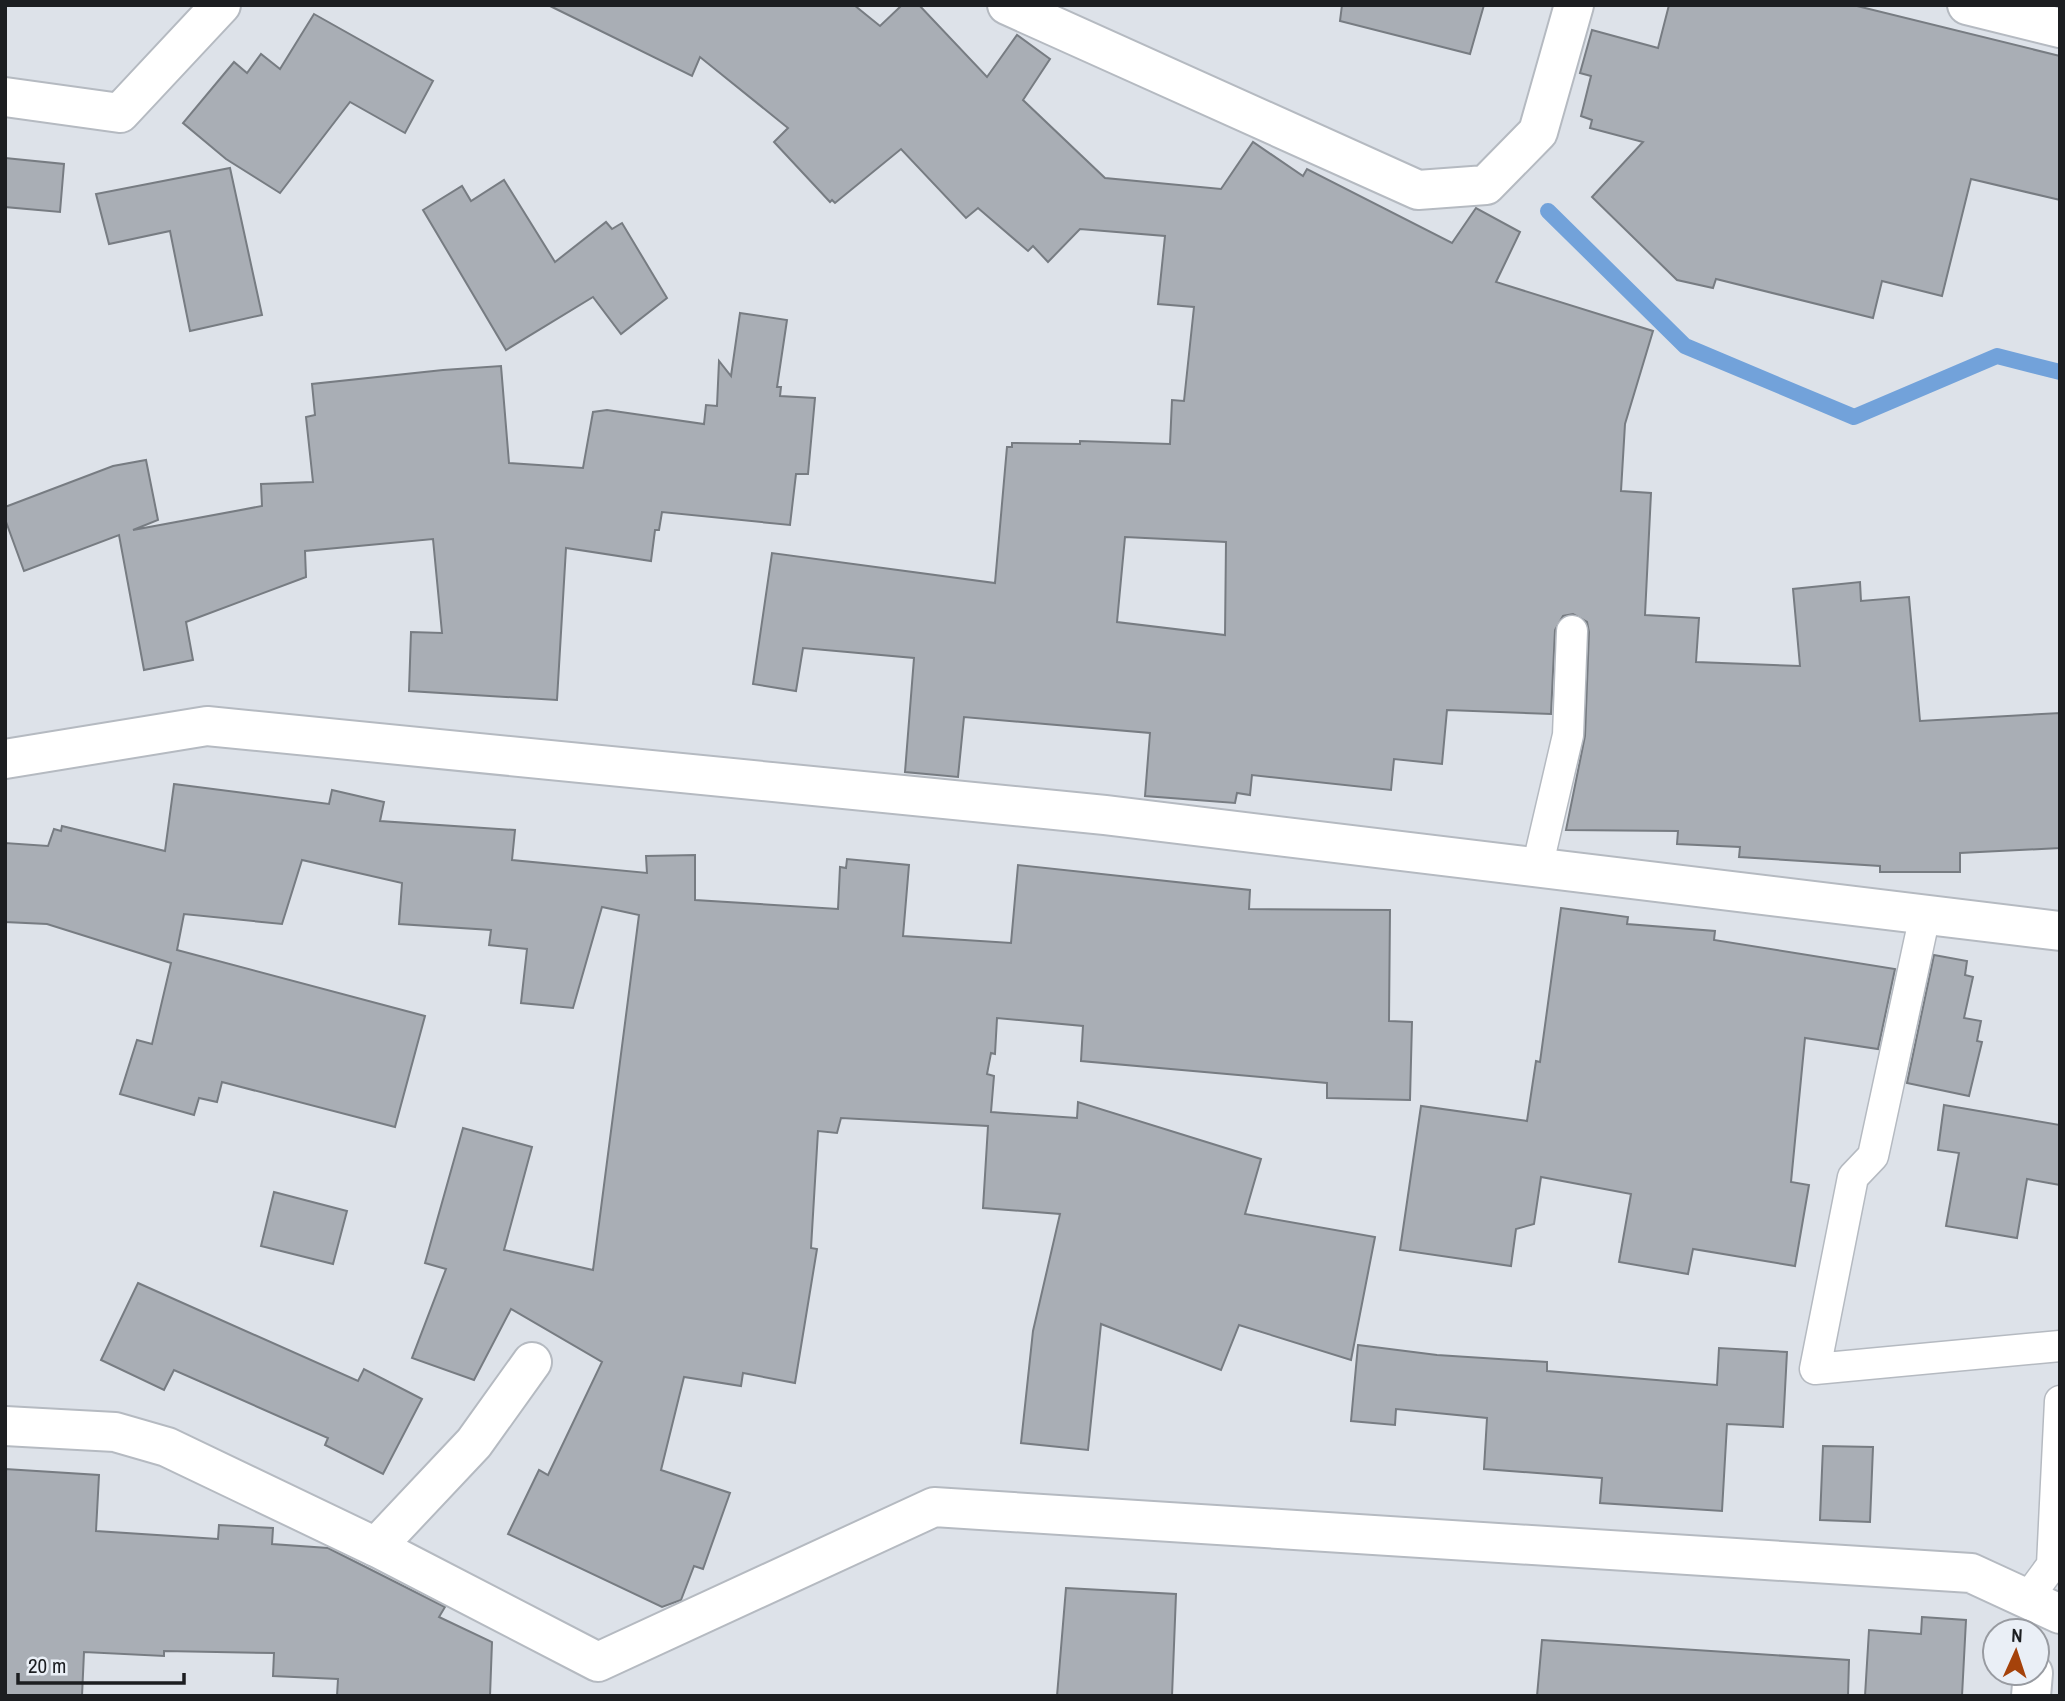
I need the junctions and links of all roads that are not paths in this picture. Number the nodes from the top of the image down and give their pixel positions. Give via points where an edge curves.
1 (221, 5) edge
2 (1007, 5) edge
3 (1574, 5) edge
4 (1967, 5) edge
5 (2060, 28) edge
6 (5, 97) edge
7 (1572, 631) dead end
8 (5, 760) edge
9 (1537, 868) junction
10 (1925, 915) junction
11 (2060, 931) edge
12 (2060, 1346) edge
13 (532, 1362) dead end
14 (2060, 1401) edge
15 (5, 1426) edge
16 (376, 1547) junction
17 (2040, 1612) edge

1 - 6 street via 120,113
2 - 3 street via 1418,190 1486,185 1538,132
4 - 5 street
7 - 9 lane via 1567,735
8 - 9 street via 207,726 1105,815
9 - 10 street
10 - 11 street
10 - 12 lane via 1873,1156 1853,1177 1815,1369
13 - 16 street via 474,1443
14 - 17 lane via 2052,1564
15 - 16 street via 115,1432 167,1447
16 - 17 street via 598,1662 934,1507 1971,1573

